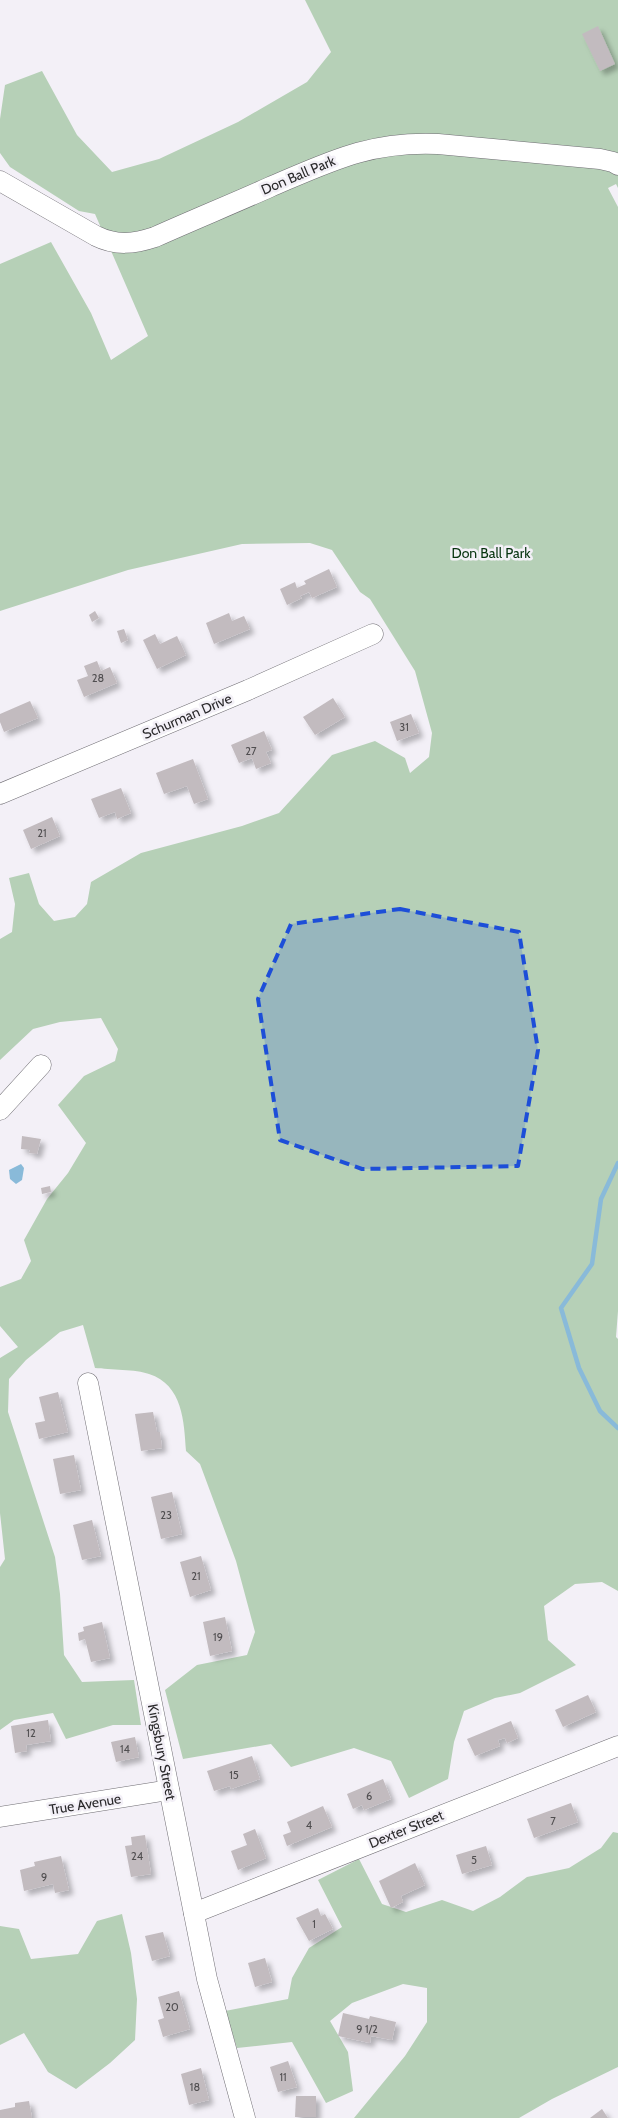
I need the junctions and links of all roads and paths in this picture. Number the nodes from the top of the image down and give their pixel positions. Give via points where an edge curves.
1 (618, 165) edge
2 (0, 181) edge
3 (373, 634) dead end
4 (0, 794) edge
5 (41, 1064) dead end
6 (0, 1110) edge
7 (88, 1384) dead end
8 (618, 1746) edge
9 (169, 1790) junction
10 (0, 1817) edge
11 (194, 1912) junction
12 (245, 2118) edge

1 - 2 street, Don Ball Park via 600,159 438,144 382,146 341,157 155,237 125,244 101,238
3 - 4 street, Schurman Drive
5 - 6 street
7 - 9 street, Kingsbury Street
8 - 11 street, Dexter Street
9 - 10 street, True Avenue
9 - 11 street, Kingsbury Street
11 - 12 street, Kingsbury Street via 216,2014

